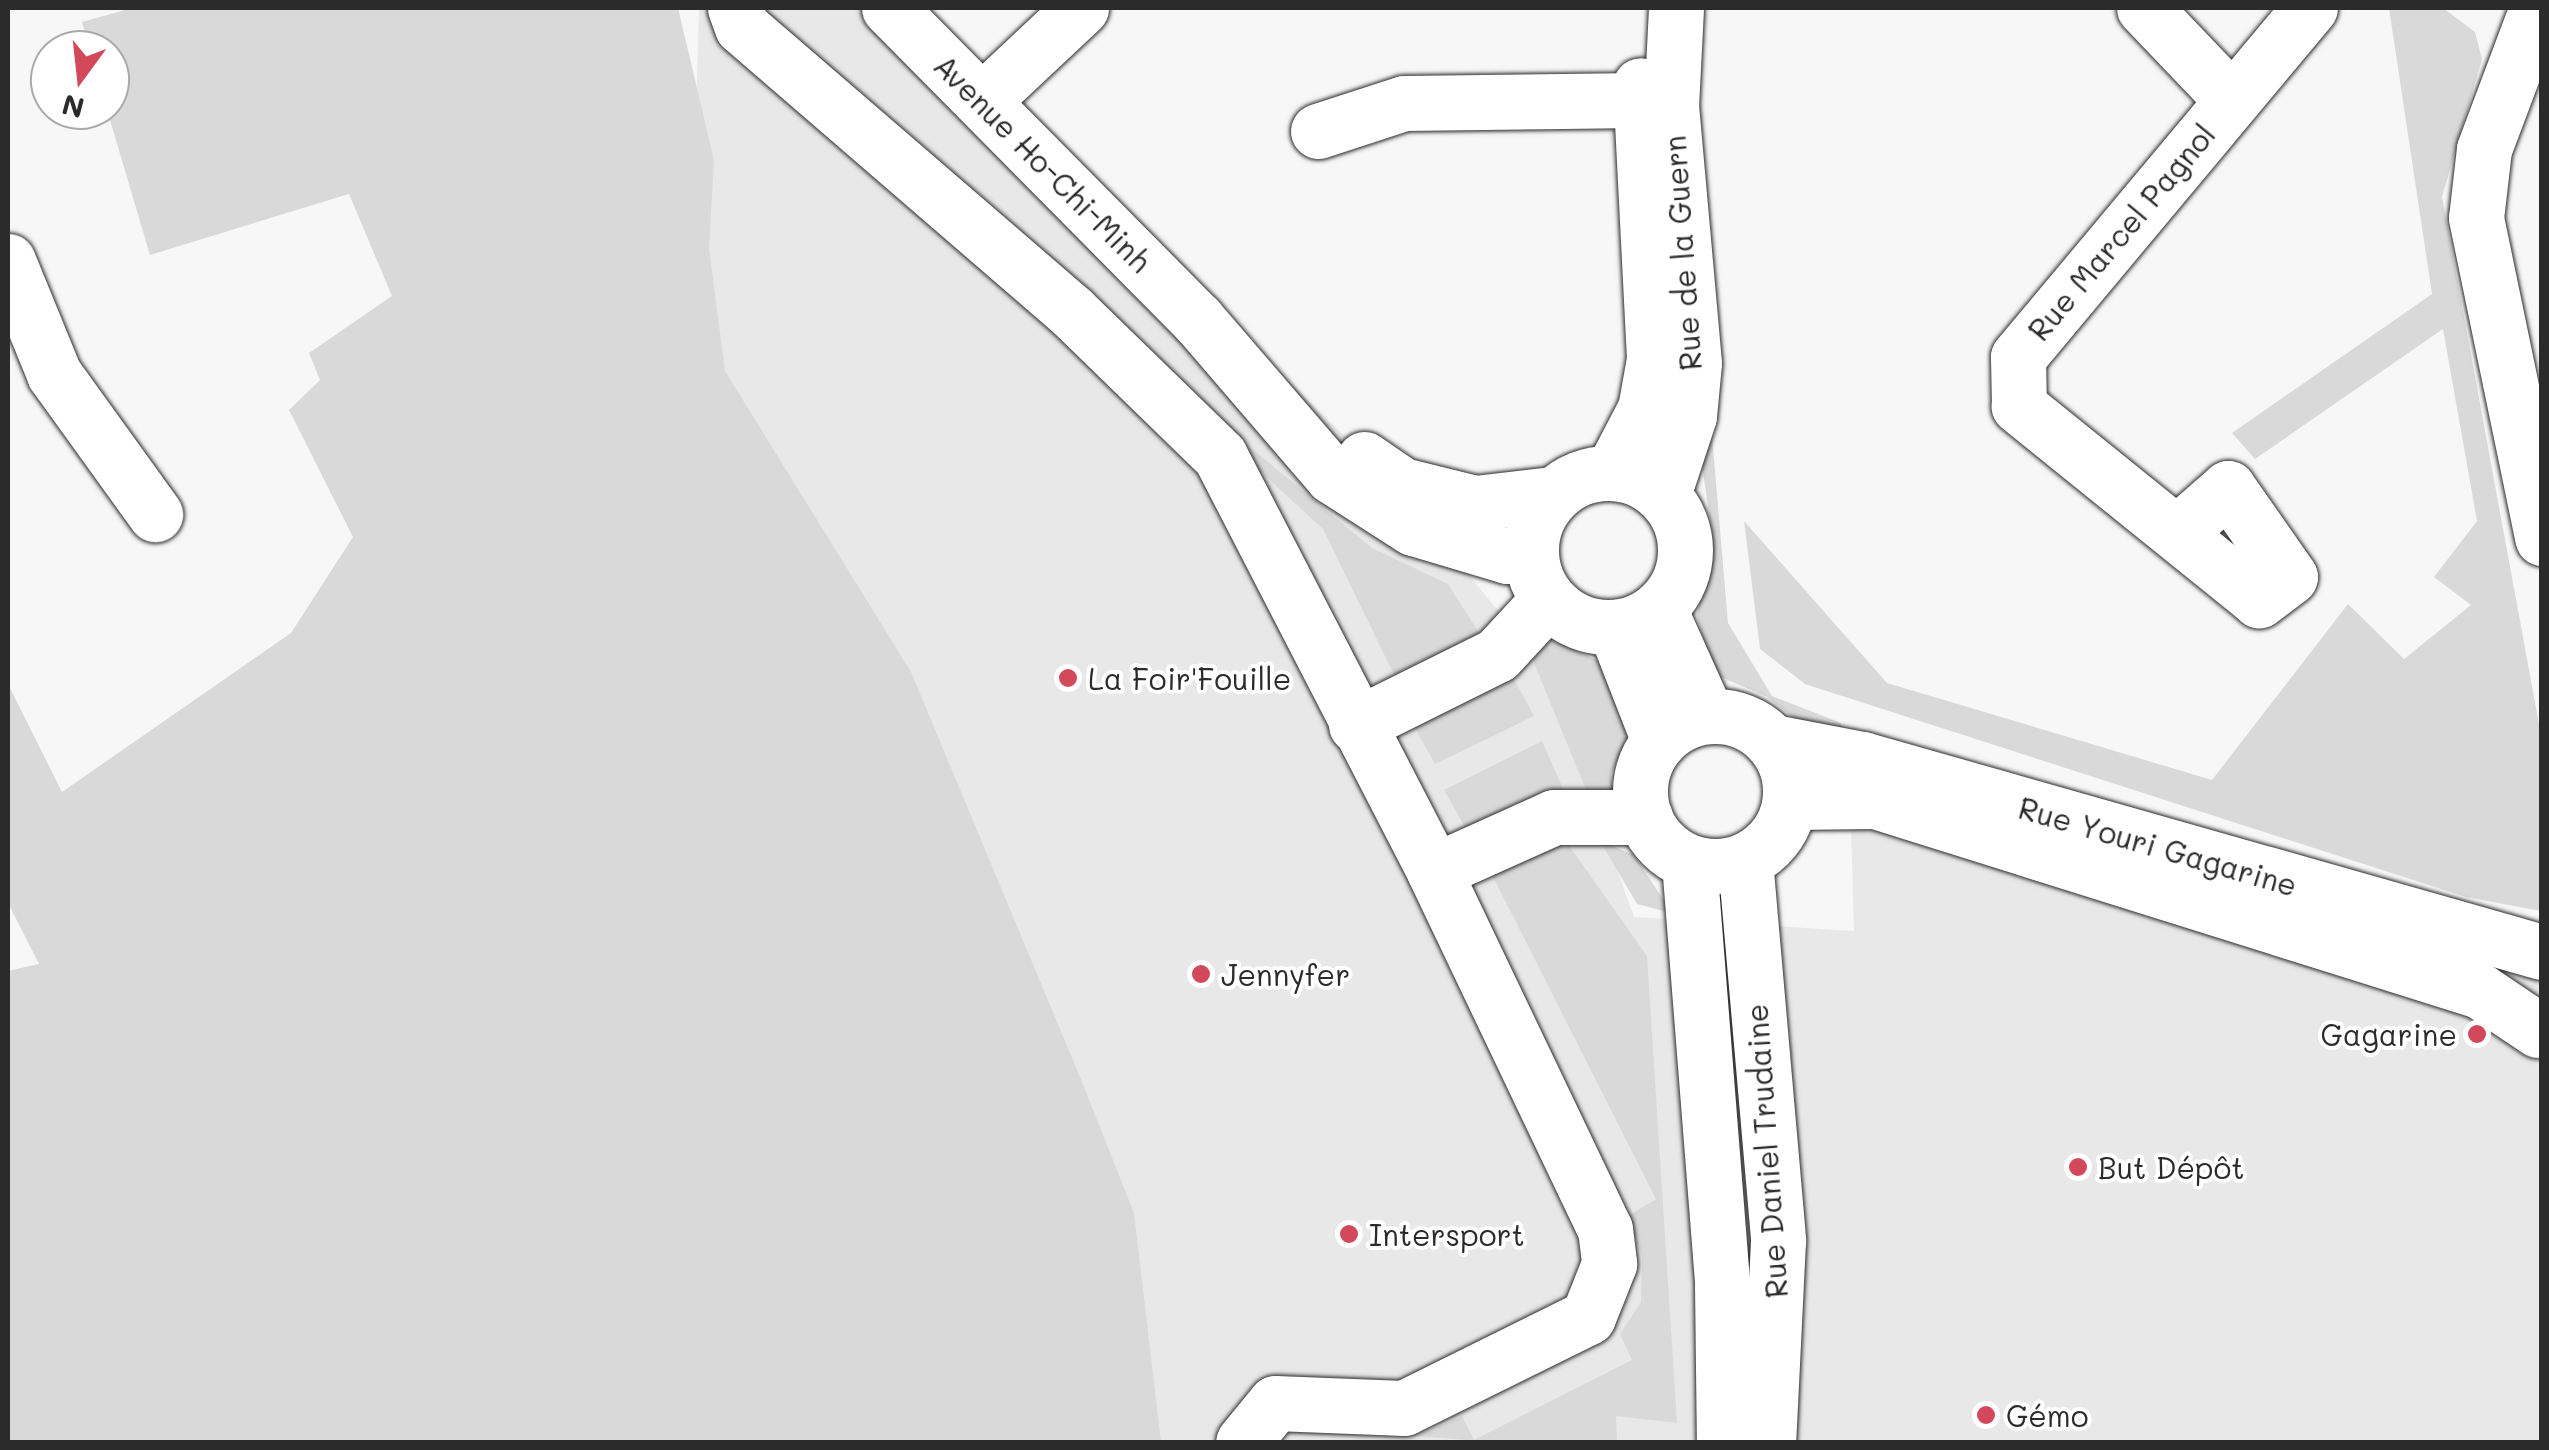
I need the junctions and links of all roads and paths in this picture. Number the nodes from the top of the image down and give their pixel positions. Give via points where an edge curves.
1 (735, 8) edge
2 (889, 8) edge
3 (1081, 8) edge
4 (1641, 8) edge
5 (1676, 8) edge
6 (2144, 8) edge
7 (2310, 8) edge
8 (2539, 8) edge
9 (2231, 98) junction
10 (1640, 100) junction
11 (982, 101) junction
12 (1318, 131) dead end
13 (8, 261) edge
14 (1197, 319) junction
15 (2527, 373) edge
16 (1612, 472) junction
17 (1554, 494) junction
18 (1663, 495) junction
19 (155, 514) dead end
20 (2177, 533) dead end
21 (2542, 538) edge
22 (1539, 577) junction
23 (1637, 618) junction
24 (1707, 716) junction
25 (1356, 725) junction
26 (1658, 741) junction
27 (1773, 742) junction
28 (1790, 802) junction
29 (1644, 816) junction
30 (1745, 860) junction
31 (1689, 862) junction
32 (1434, 871) junction
33 (2542, 952) edge
34 (2540, 1018) edge
35 (1243, 1442) edge
36 (1724, 1442) edge
37 (1768, 1442) edge

1 - 25 main road via 742,26 1072,312 1220,456
2 - 11 main road, Avenue Ho-Chi-Minh
3 - 11 main road
4 - 10 main road, Rue de la Guern
5 - 18 main road, Rue de la Guern via 1671,107 1694,363 1689,416
6 - 9 main road
7 - 9 main road, Rue Marcel Pagnol
8 - 15 main road via 2476,183
9 - 20 main road, Rue Marcel Pagnol via 2018,357 2019,406
10 - 12 main road via 1404,103
10 - 16 main road, Rue de la Guern via 1654,358 1645,409
11 - 14 main road, Avenue Ho-Chi-Minh
13 - 19 main road via 54,374
14 - 17 main road, Avenue Ho-Chi-Minh via 1402,485 1475,503
14 - 22 main road, Avenue Ho-Chi-Minh via 1332,476 1414,528 1507,556
15 - 21 main road
16 - 17 main road
16 - 18 main road
17 - 22 main road
18 - 23 main road via 1685,540 1684,566
22 - 23 main road via 1567,616
22 - 25 main road via 1496,655
23 - 24 main road
23 - 26 main road
24 - 26 main road
24 - 27 main road via 1754,726
25 - 32 main road
26 - 29 main road via 1642,776
27 - 28 main road
27 - 33 main road, Rue Youri Gagarine via 1862,759
28 - 30 main road via 1766,847
28 - 34 main road, Rue Youri Gagarine via 1875,801 2480,991
29 - 31 main road
29 - 32 main road via 1554,817
30 - 31 main road
30 - 37 main road, Rue Daniel Trudaine via 1778,1242
31 - 36 main road via 1722,1286
32 - 35 main road via 1605,1229 1609,1264 1588,1317 1404,1408 1275,1403

